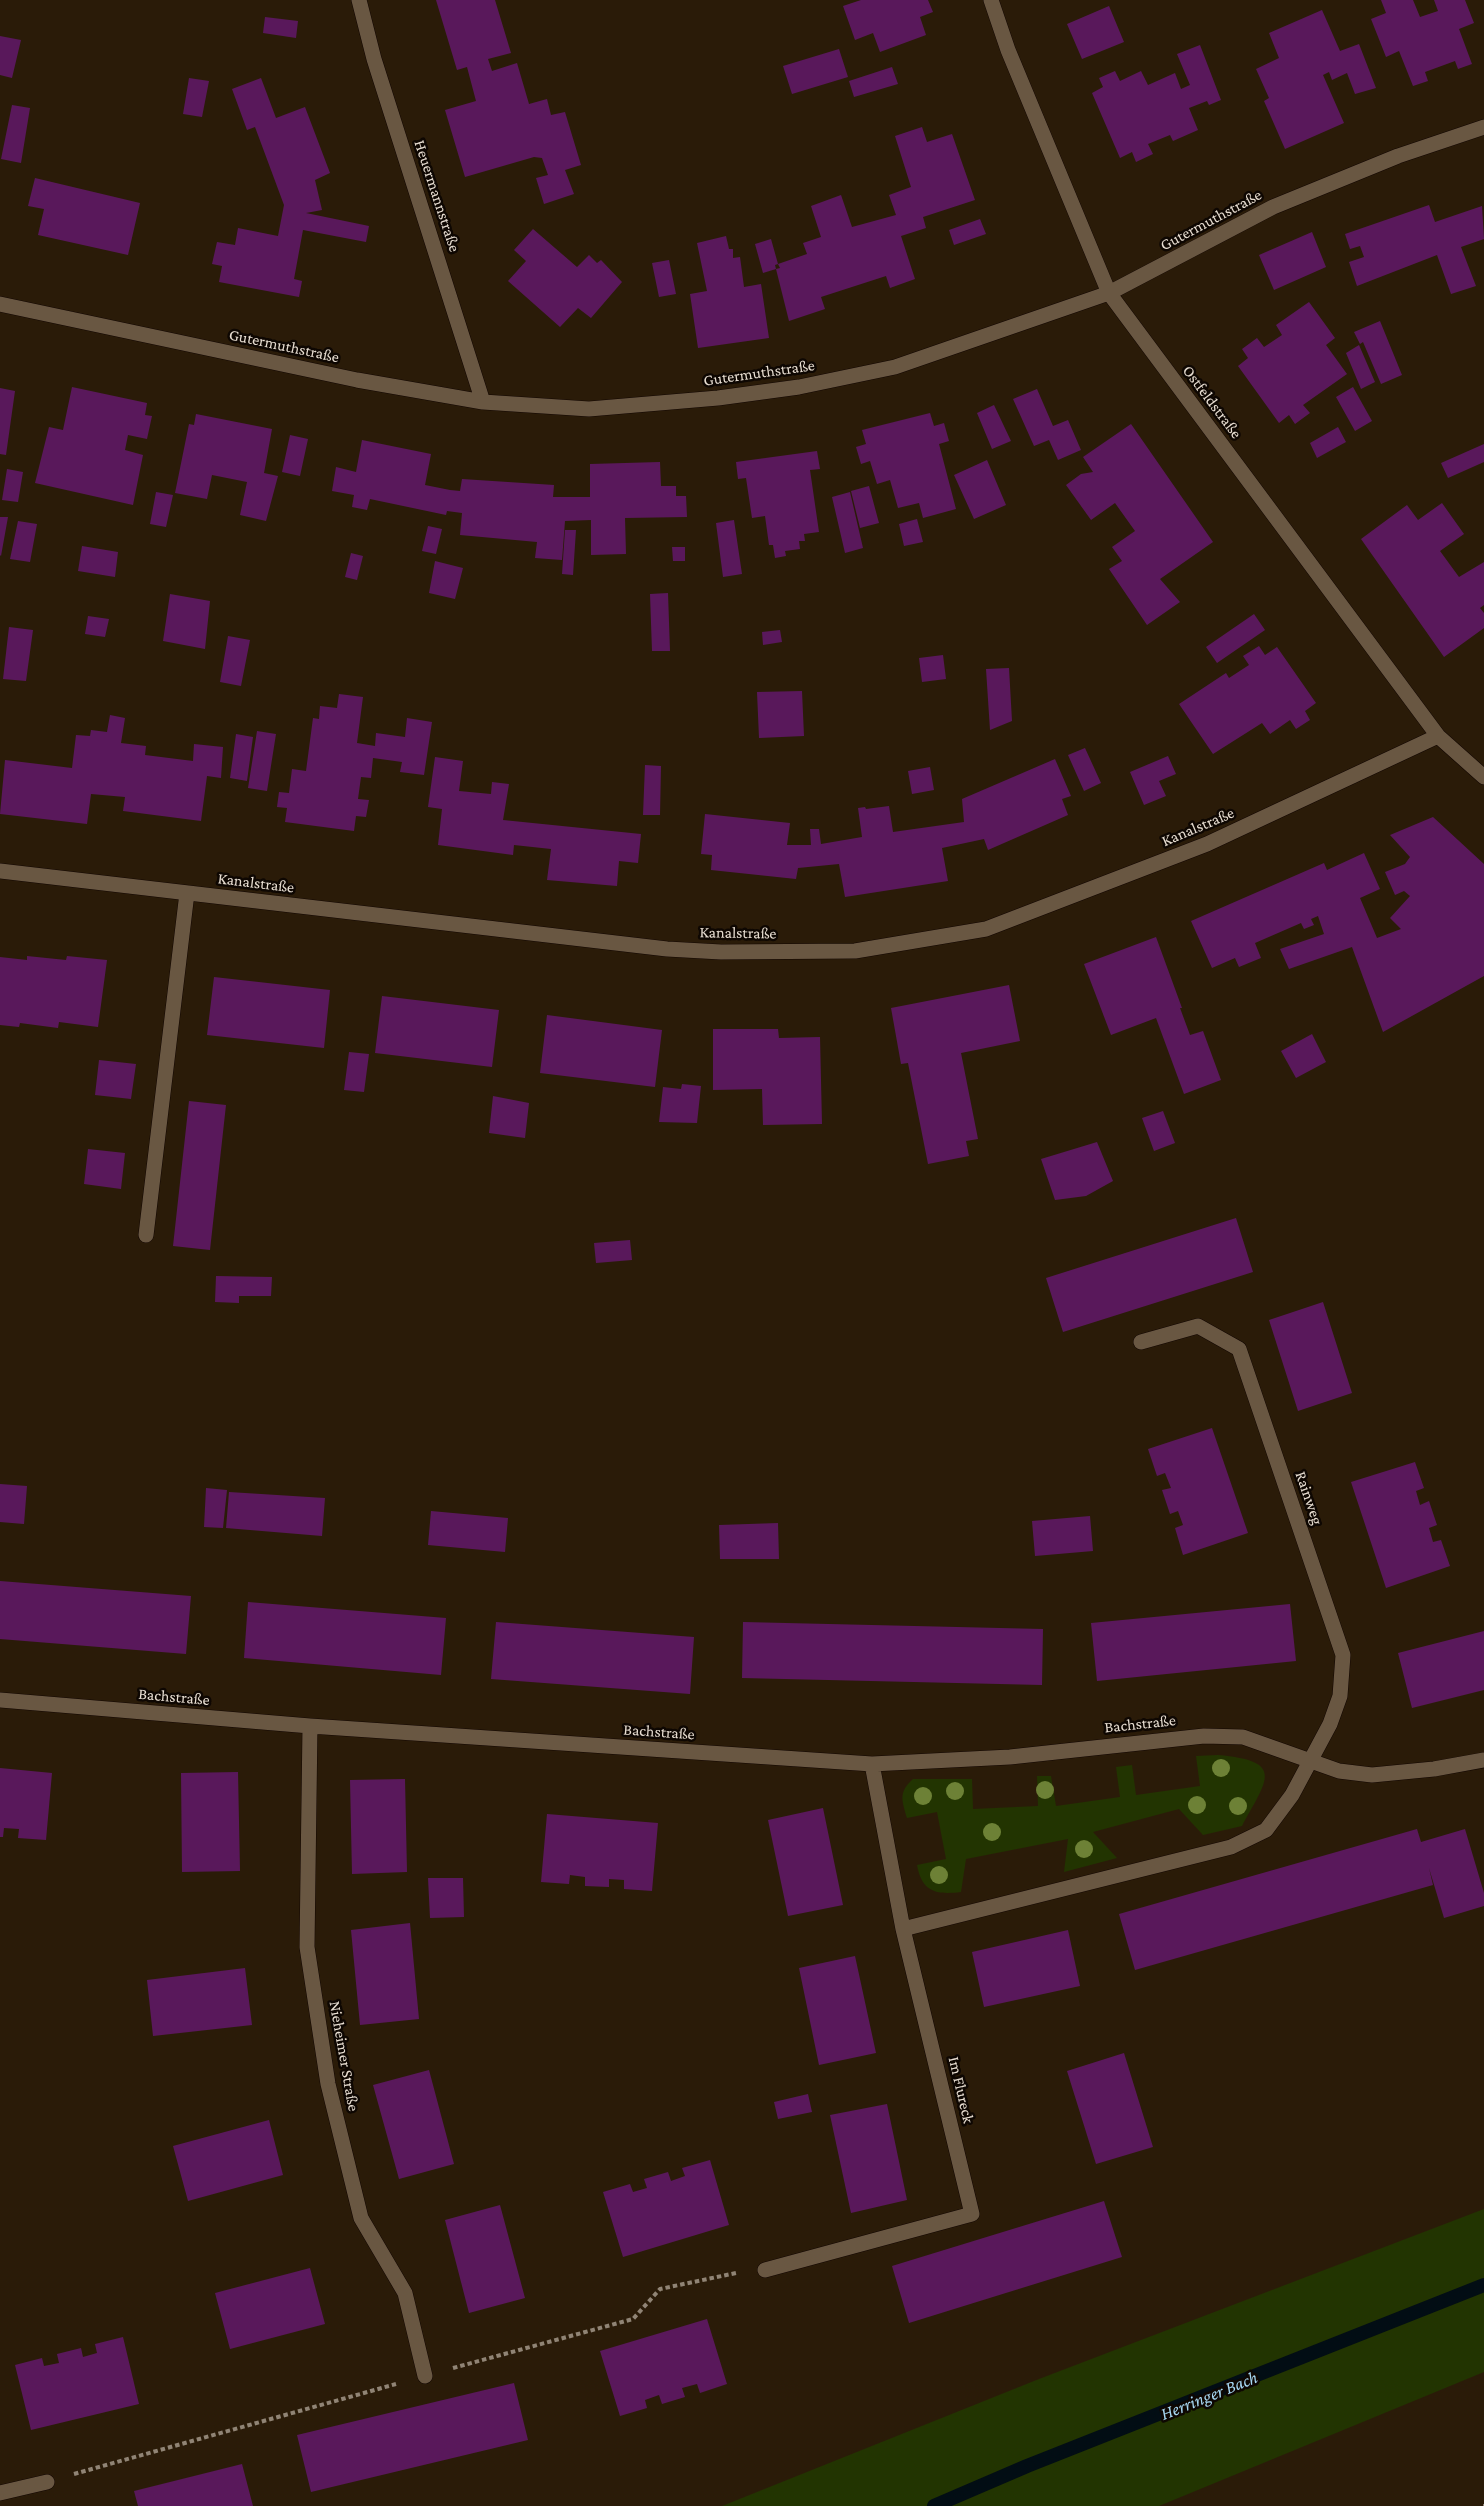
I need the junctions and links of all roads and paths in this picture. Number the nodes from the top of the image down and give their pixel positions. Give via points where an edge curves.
1 (359, 0) edge
2 (991, 0) edge
3 (1484, 127) edge
4 (1109, 293) junction
5 (0, 304) edge
6 (483, 402) junction
7 (1438, 736) junction
8 (1484, 777) edge
9 (0, 871) edge
10 (187, 893) junction
11 (146, 1235) dead end
12 (1141, 1341) dead end
13 (0, 1700) edge
14 (310, 1726) junction
15 (1311, 1760) junction
16 (1484, 1760) edge
17 (872, 1764) junction
18 (903, 1929) junction
19 (765, 2270) dead end
20 (425, 2376) dead end
21 (47, 2482) dead end
22 (0, 2493) edge

1 - 6 street, Heuermannstraße via 374,59
2 - 4 street, Ostfeldstraße
3 - 4 street, Gutermuthstraße via 1398,156 1274,207
4 - 6 street, Gutermuthstraße via 895,367 799,387 589,409
4 - 7 street, Ostfeldstraße
5 - 6 street, Gutermuthstraße via 357,380
7 - 8 street, Ostfeldstraße
7 - 10 street, Kanalstraße via 1207,844 986,929 855,951 667,949
9 - 10 street, Kanalstraße
10 - 11 street
12 - 15 street, Rainweg via 1198,1326 1239,1348 1343,1655 1340,1696
13 - 14 street, Bachstraße
14 - 17 street, Bachstraße
14 - 20 street, Nieheimer Straße via 307,1947 328,2084 361,2218 405,2293
15 - 16 street, Bachstraße via 1339,1771 1372,1775
15 - 17 street, Bachstraße via 1243,1737 1204,1736 1010,1757
15 - 18 street via 1266,1830 1231,1847
17 - 18 street, Im Flureck
18 - 19 street, Im Flureck via 972,2214
21 - 22 street

